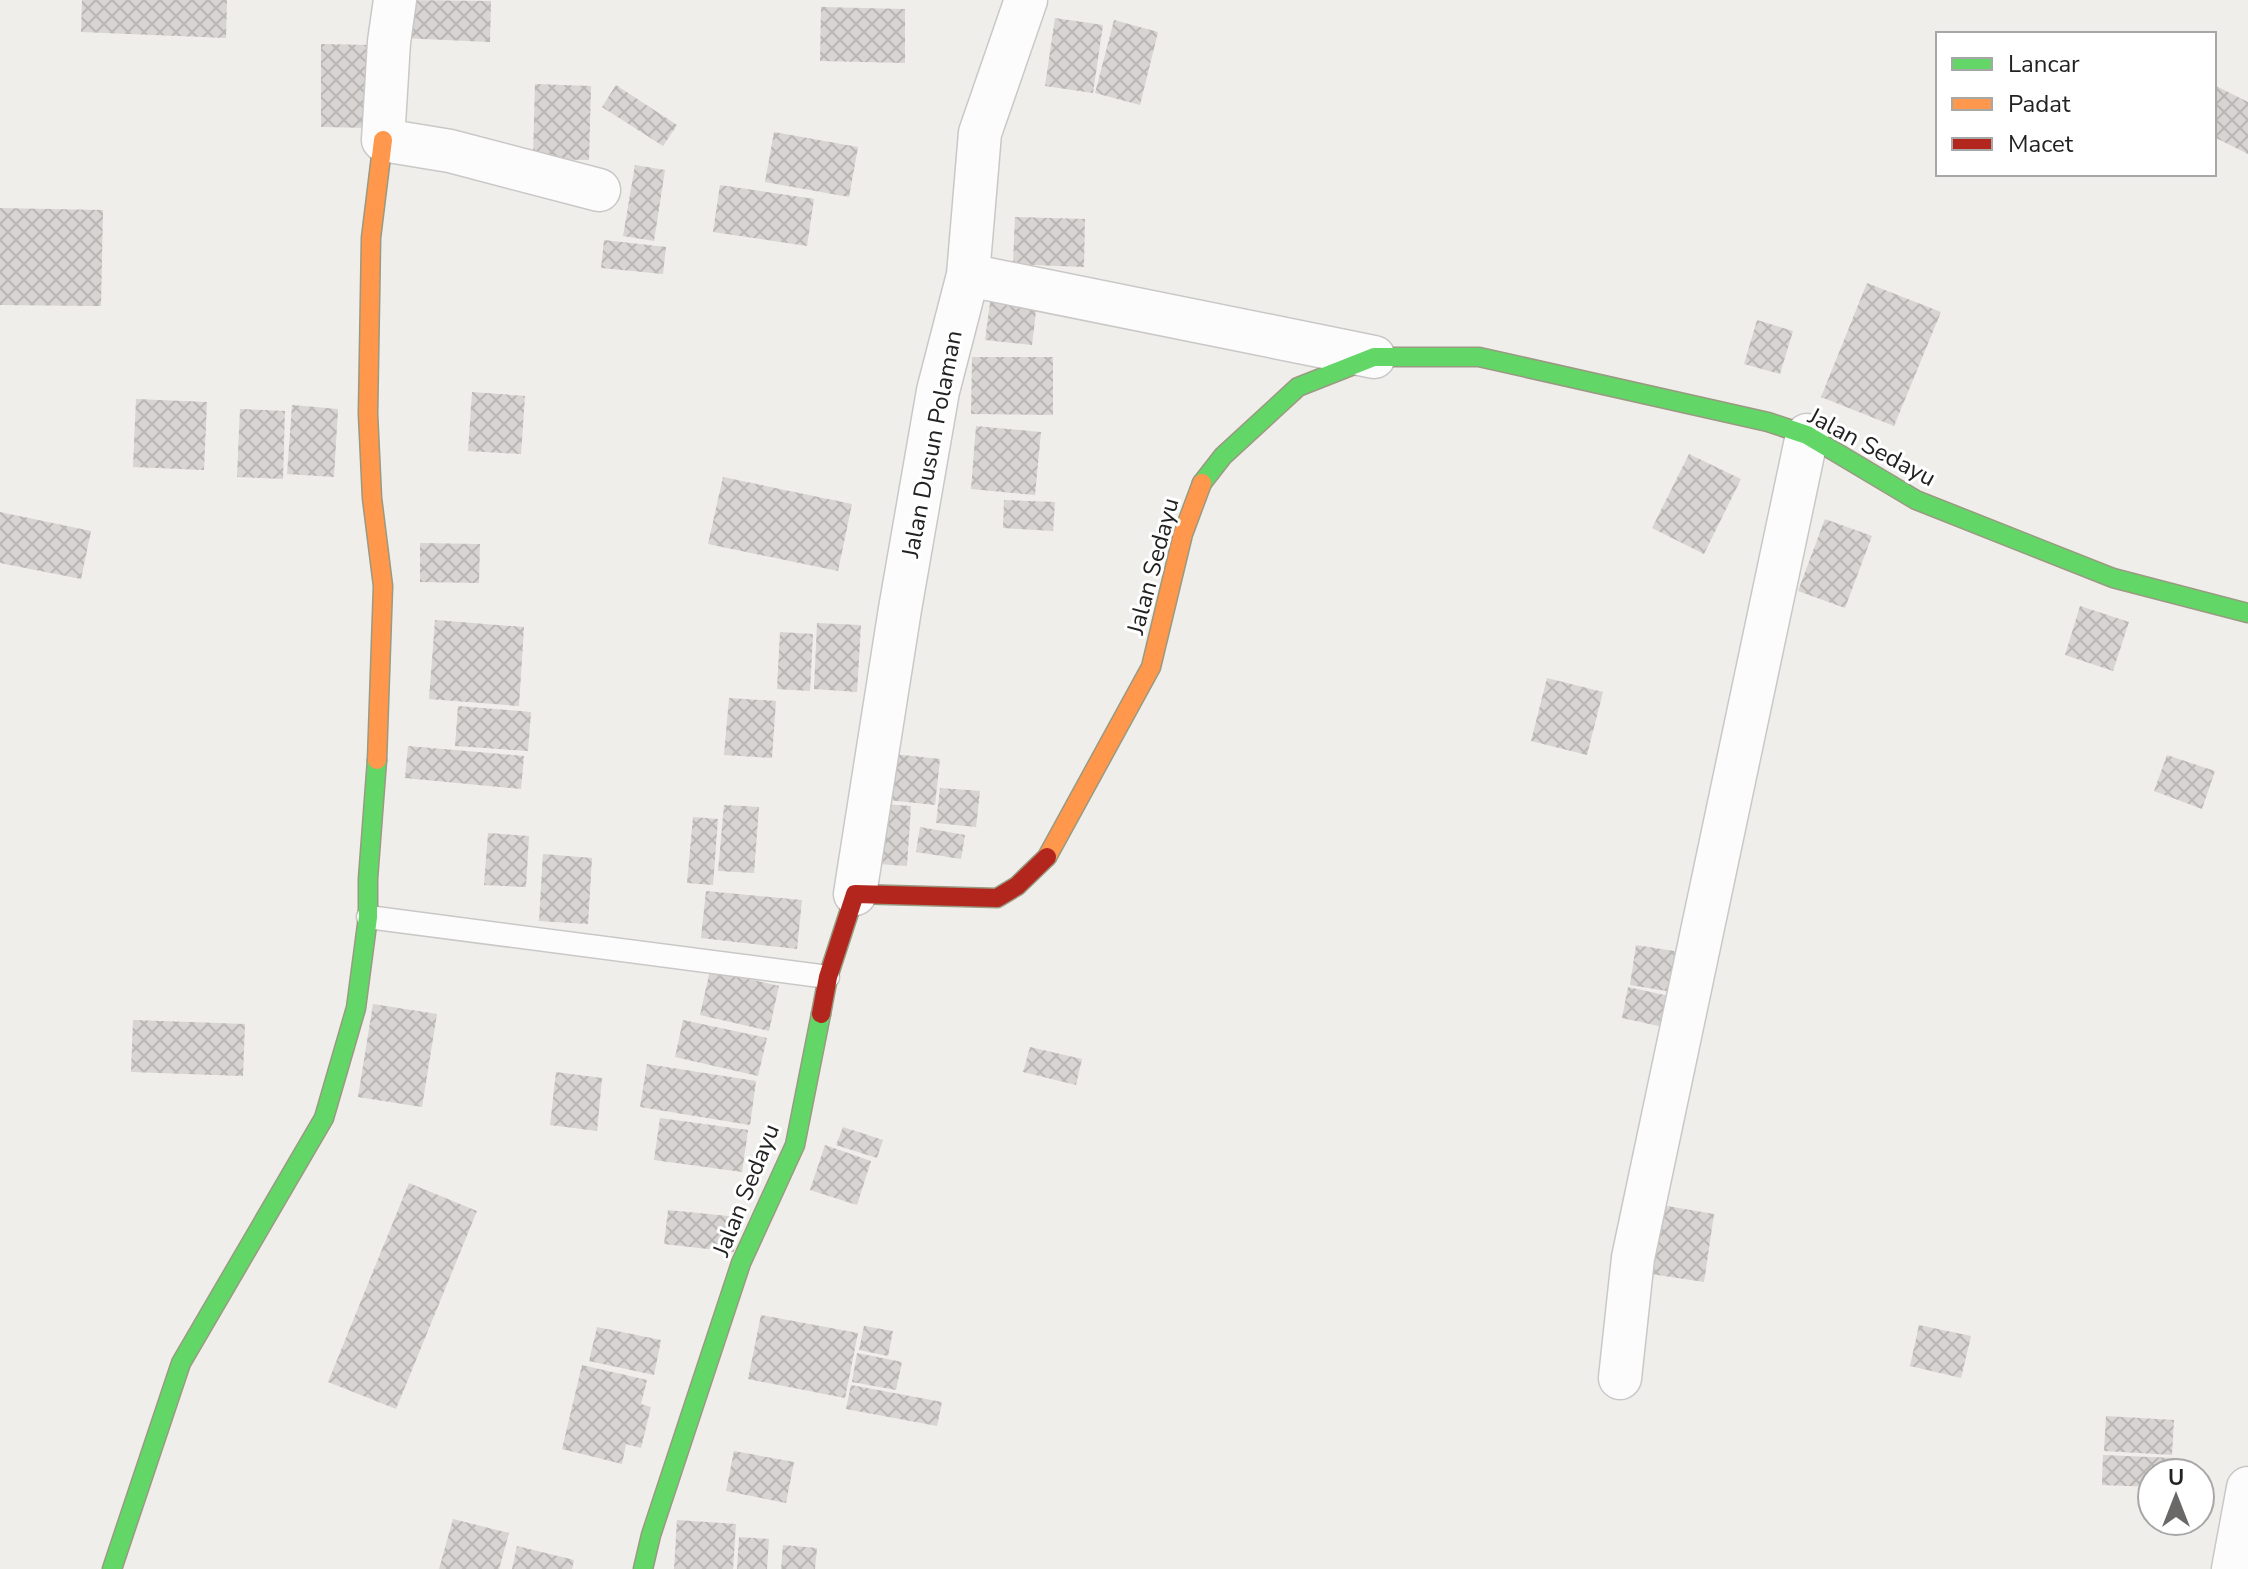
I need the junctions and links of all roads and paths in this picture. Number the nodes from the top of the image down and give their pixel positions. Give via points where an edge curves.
1 (395, 0) edge
2 (1026, 0) edge
3 (383, 140) junction
4 (599, 190) dead end
5 (968, 275) junction
6 (1374, 357) junction
7 (1807, 435) junction
8 (2248, 613) edge
9 (855, 894) junction
10 (368, 917) junction
11 (828, 977) junction
12 (1620, 1378) dead end
13 (2248, 1488) edge
14 (112, 1569) edge
15 (643, 1569) edge
16 (2233, 1569) edge

1 - 3 street
2 - 5 street, Jalan Dusun Polaman via 980,133
3 - 4 street via 450,151
3 - 10 street via 371,252 368,414 383,586
5 - 6 street
5 - 9 street, Jalan Dusun Polaman via 938,391
6 - 7 street, Jalan Sedayu via 1479,357
6 - 9 street, Jalan Sedayu via 1298,387 1223,456 1199,488 1151,667 1044,862 997,898
7 - 8 street, Jalan Sedayu via 1916,500 2113,578
7 - 12 street via 1633,1258
9 - 11 street, Jalan Sedayu
10 - 11 lane
10 - 14 street via 356,1008 324,1118 181,1363
11 - 15 street, Jalan Sedayu via 795,1145 741,1263
13 - 16 street

